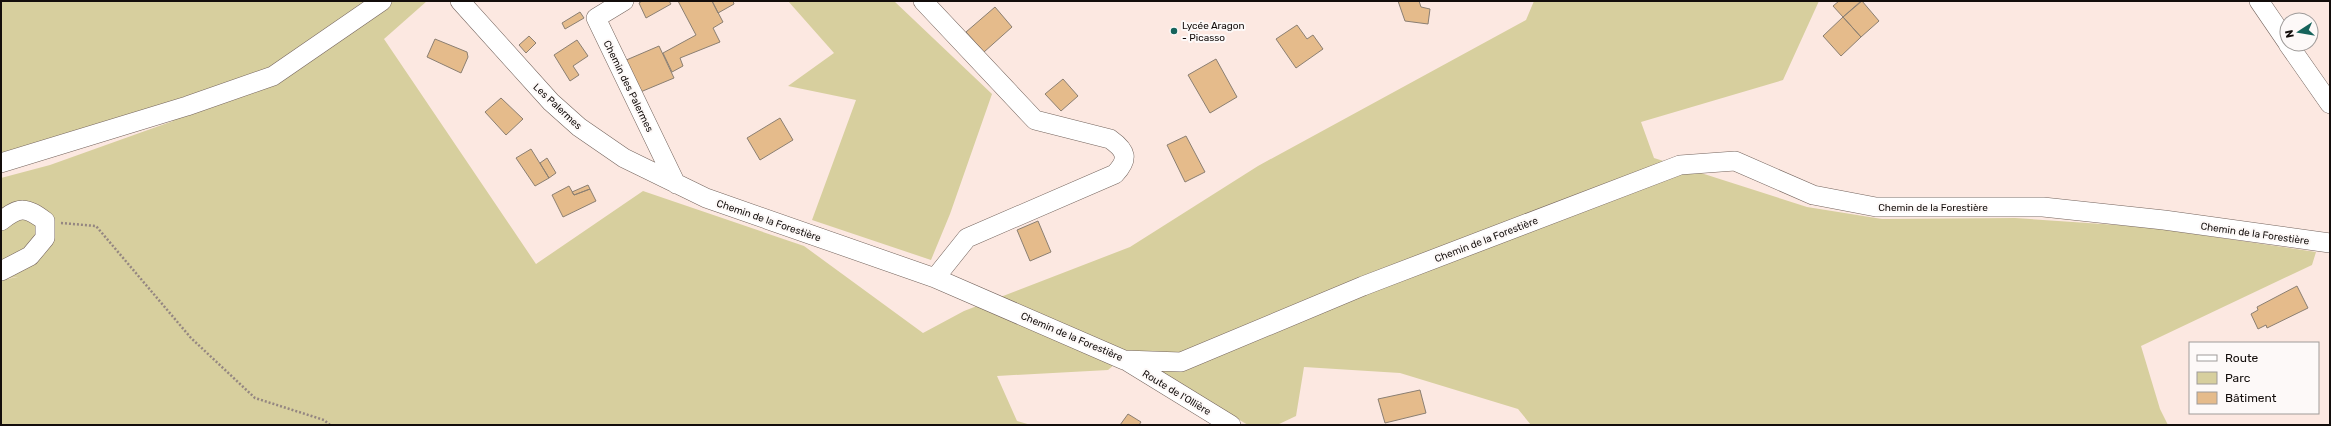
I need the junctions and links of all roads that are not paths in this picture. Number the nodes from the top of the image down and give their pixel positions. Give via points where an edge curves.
1 (382, 1) edge
2 (460, 1) edge
3 (624, 1) edge
4 (924, 1) edge
5 (2259, 1) edge
6 (2279, 30) edge
7 (2294, 52) edge
8 (2330, 104) edge
9 (1, 163) edge
10 (676, 184) junction
11 (1, 221) edge
12 (2330, 243) edge
13 (1, 271) edge
14 (935, 278) junction
15 (1124, 360) junction
16 (1231, 425) edge

1 - 9 street via 273,76 187,106
2 - 10 street, Les Palermes via 519,69 579,127 624,158
3 - 10 street, Chemin des Palermes via 596,18
4 - 14 street via 1035,120 1110,139 1121,147 1125,158 1123,166 1115,174 967,238
5 - 6 street
7 - 8 street
10 - 14 street, Chemin de la Forestière via 706,198
11 - 13 street via 14,211 30,210 45,221 45,238 30,256
12 - 15 street, Chemin de la Forestière via 2164,220 2043,207 1876,207 1813,195 1735,161 1680,165 1363,286 1181,362
14 - 15 street, Chemin de la Forestière
15 - 16 street, Route de l'Ollière

